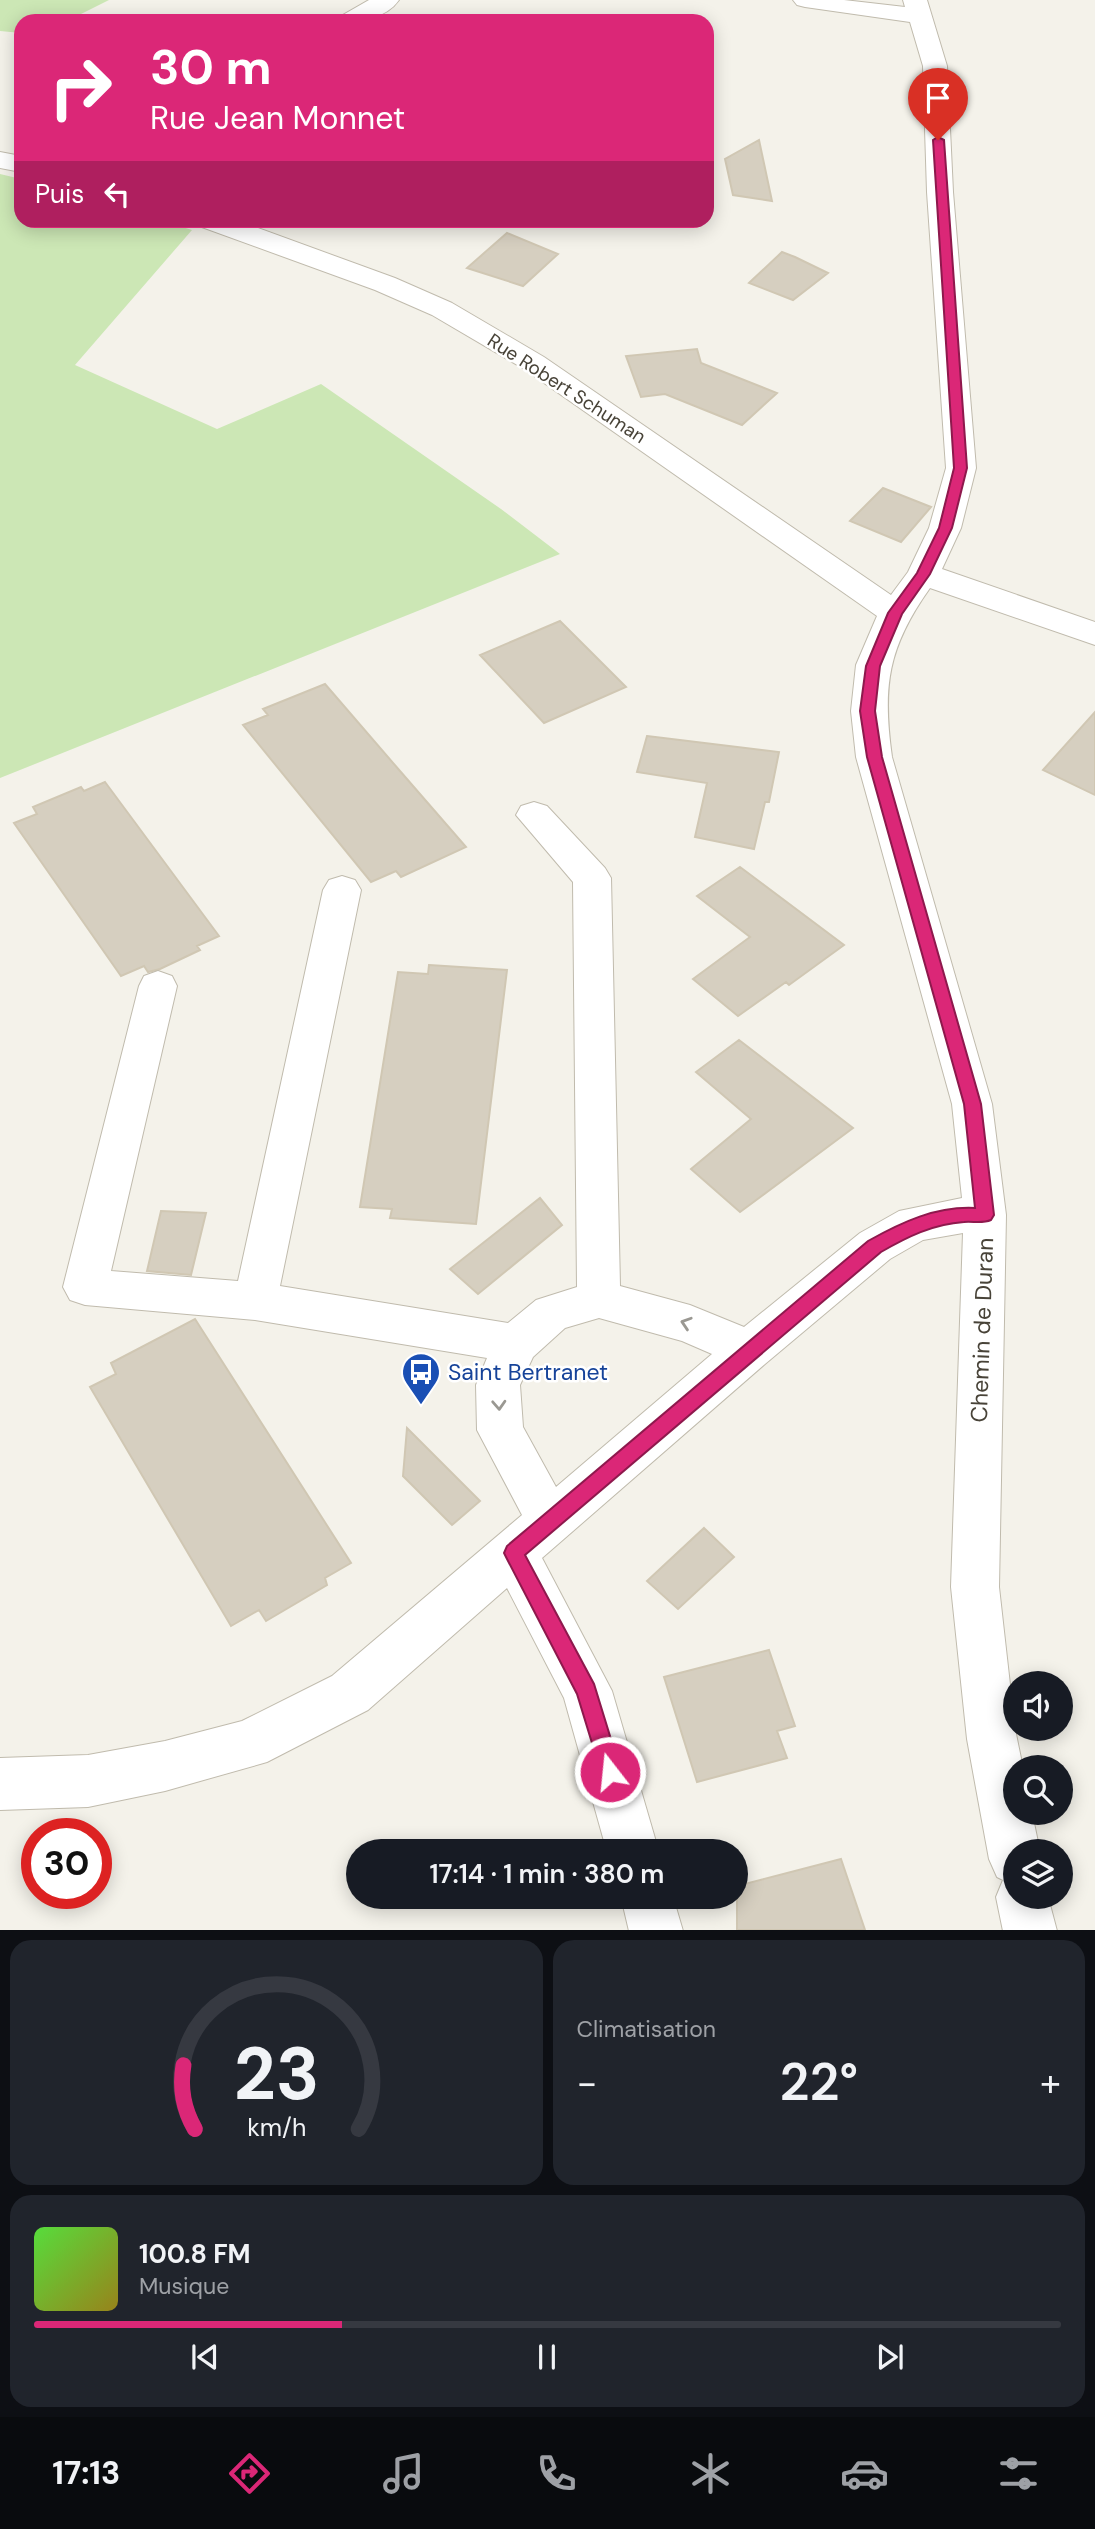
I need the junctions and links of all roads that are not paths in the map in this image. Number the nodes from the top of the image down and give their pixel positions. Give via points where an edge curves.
1 (387, 0) edge
2 (805, 0) edge
3 (917, 8) edge
4 (362, 14) edge
5 (231, 228) edge
6 (923, 574) junction
7 (895, 613) junction
8 (1095, 634) edge
9 (534, 815) dead end
10 (342, 890) dead end
11 (158, 986) dead end
12 (985, 1215) junction
13 (599, 1299) junction
14 (255, 1301) junction
15 (516, 1344) junction
16 (749, 1350) junction
17 (550, 1521) junction
18 (514, 1553) junction
19 (0, 1784) edge
20 (630, 1839) edge
21 (1011, 1839) edge
22 (650, 1909) edge
23 (1026, 1909) edge
24 (656, 1930) edge
25 (1030, 1930) edge

1 - 4 street
2 - 3 street via 859,10
3 - 6 street, Chemin de Duran via 935,66 961,468 945,528
5 - 7 street, Rue Robert Schuman via 442,309 534,363
6 - 7 street, Chemin de Duran
6 - 8 street
7 - 12 street, Chemin de Duran via 873,666 868,711 874,757 972,1104
9 - 13 street via 592,878
10 - 14 street
11 - 14 street via 85,1287
12 - 16 street via 963,1214 914,1224 874,1246
12 - 21 street, Chemin de Duran via 975,1587 992,1739
13 - 15 street via 551,1313
16 -> 13 street via 690,1324
14 - 15 street
15 -> 17 street via 498,1385 500,1430
16 - 17 street
17 - 18 street
18 - 19 street via 350,1693 249,1744 88,1781
18 - 20 street via 587,1691
22 - 24 street
23 - 25 street

